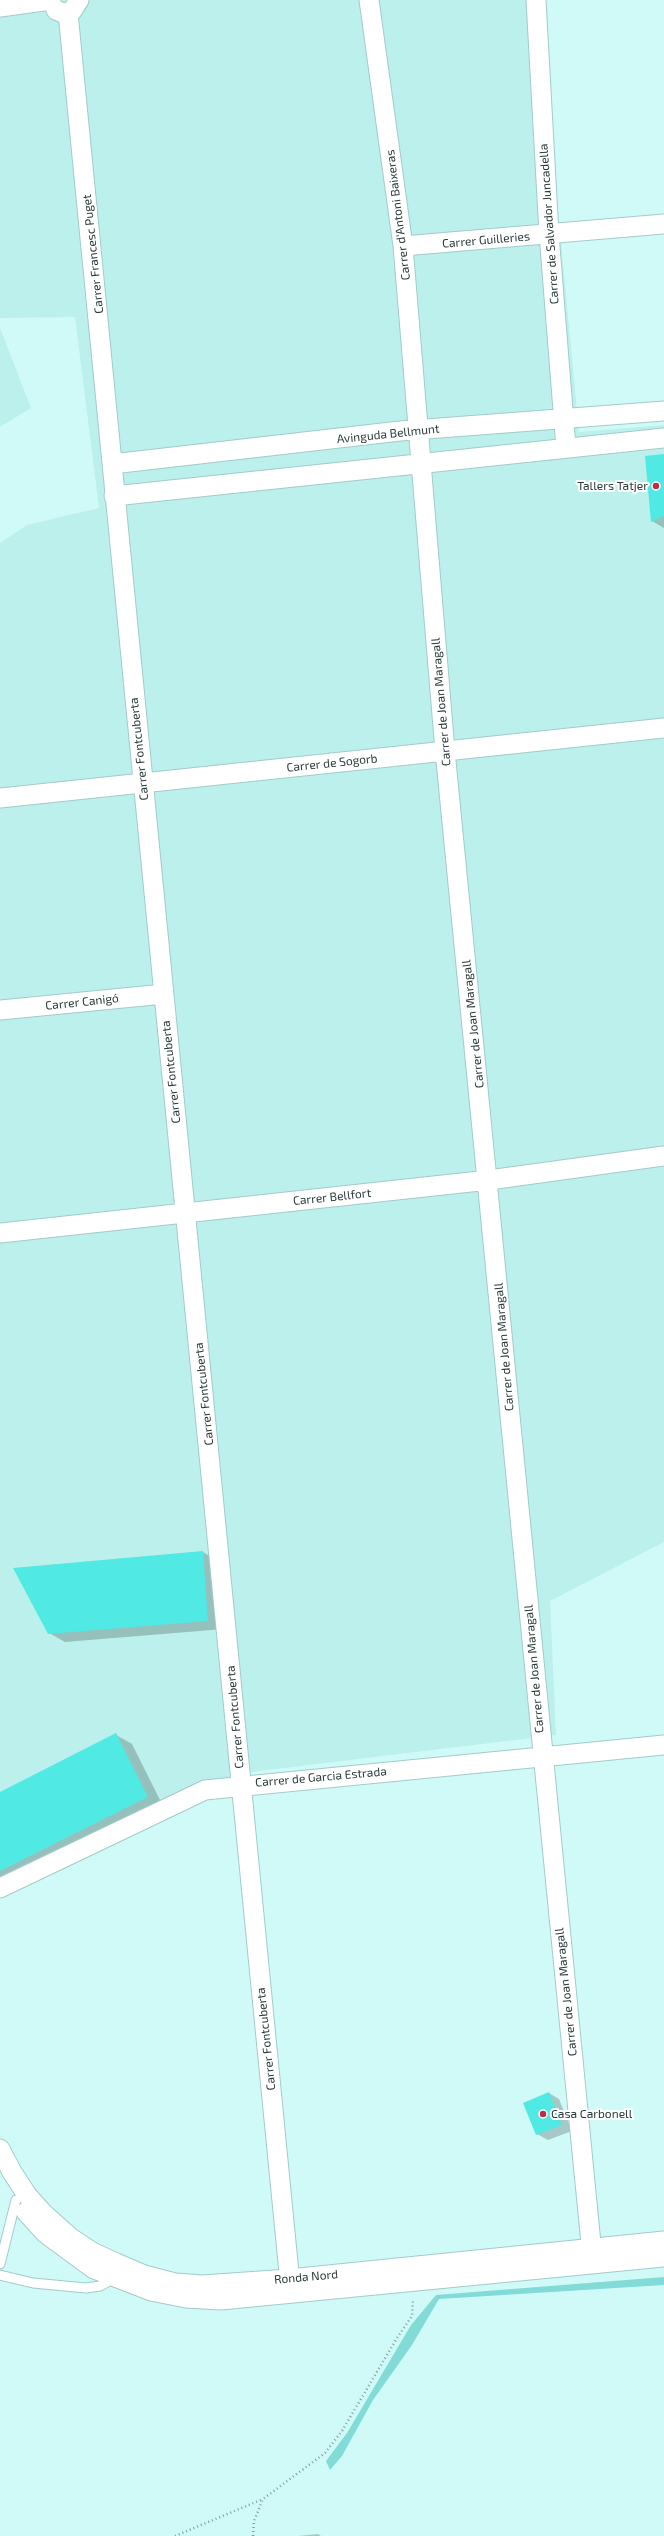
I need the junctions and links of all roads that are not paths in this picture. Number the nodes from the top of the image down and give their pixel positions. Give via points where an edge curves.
1 (51, 0) edge
2 (369, 0) edge
3 (536, 0) edge
4 (74, 6) edge
5 (0, 7) edge
6 (664, 224) edge
7 (549, 234) junction
8 (403, 246) junction
9 (664, 412) edge
10 (565, 420) junction
11 (418, 430) junction
12 (664, 438) edge
13 (566, 448) junction
14 (112, 464) junction
15 (421, 464) junction
16 (114, 496) junction
17 (664, 728) edge
18 (446, 751) junction
19 (142, 783) junction
20 (0, 798) edge
21 (164, 994) junction
22 (0, 1010) edge
23 (664, 1156) edge
24 (489, 1180) junction
25 (186, 1213) junction
26 (0, 1233) edge
27 (664, 1746) edge
28 (543, 1757) junction
29 (241, 1785) junction
30 (0, 1888) edge
31 (0, 2149) edge
32 (0, 2174) edge
33 (16, 2200) junction
34 (664, 2240) edge
35 (592, 2255) junction
36 (664, 2257) edge
37 (0, 2264) edge
38 (0, 2276) edge
39 (114, 2278) junction
40 (290, 2286) junction

1 - 4 street via 58,11
1 - 5 street
2 - 8 street, Carrer d'Antoni Baixeras
3 - 7 street, Carrer de Salvador Juncadella
4 - 14 street, Carrer Francesc Puget
6 - 7 street, Carrer Guilleries
7 - 8 street, Carrer Guilleries
7 - 10 street, Carrer de Salvador Juncadella
8 - 11 street, Carrer d'Antoni Baixeras
9 - 10 street, Avinguda Bellmunt
10 - 11 street, Avinguda Bellmunt
10 - 13 street, Carrer de Salvador Juncadella
11 - 14 street, Avinguda Bellmunt
11 - 15 street, Carrer de Joan Maragall
12 - 13 street
13 - 15 street
14 - 16 street, Carrer Francesc Puget
15 - 16 street
15 - 18 street, Carrer de Joan Maragall
16 - 19 street, Carrer Fontcuberta
17 - 18 street, Carrer de Sogorb
18 - 19 street, Carrer de Sogorb
18 - 24 street, Carrer de Joan Maragall
19 - 20 street, Carrer de Sogorb
19 - 21 street, Carrer Fontcuberta
21 - 22 street, Carrer Canigó
21 - 25 street, Carrer Fontcuberta
23 - 24 street, Carrer Bellfort
24 - 25 street, Carrer Bellfort
24 - 28 street, Carrer de Joan Maragall
25 - 26 street, Carrer Bellfort
25 - 29 street, Carrer Fontcuberta
27 - 28 street, Carrer de Garcia Estrada
28 - 29 street, Carrer de Garcia Estrada
28 - 35 street, Carrer de Joan Maragall
29 - 30 street, Carrer de Garcia Estrada via 205,1790
29 - 40 street, Carrer Fontcuberta
31 - 40 street, Ronda Nord via 12,2172 43,2213 92,2252 144,2275 188,2284
32 - 33 street, Ronda Nord
33 - 37 lane
33 - 39 street, Ronda Nord via 45,2233 94,2269
34 - 35 street, Ronda Nord
35 - 36 street, Ronda Nord
35 - 40 street, Ronda Nord via 468,2262
35 - 40 street, Ronda Nord via 414,2281
38 - 39 lane via 33,2283 86,2288 100,2286
39 - 40 street, Ronda Nord via 151,2291 186,2298 221,2300

